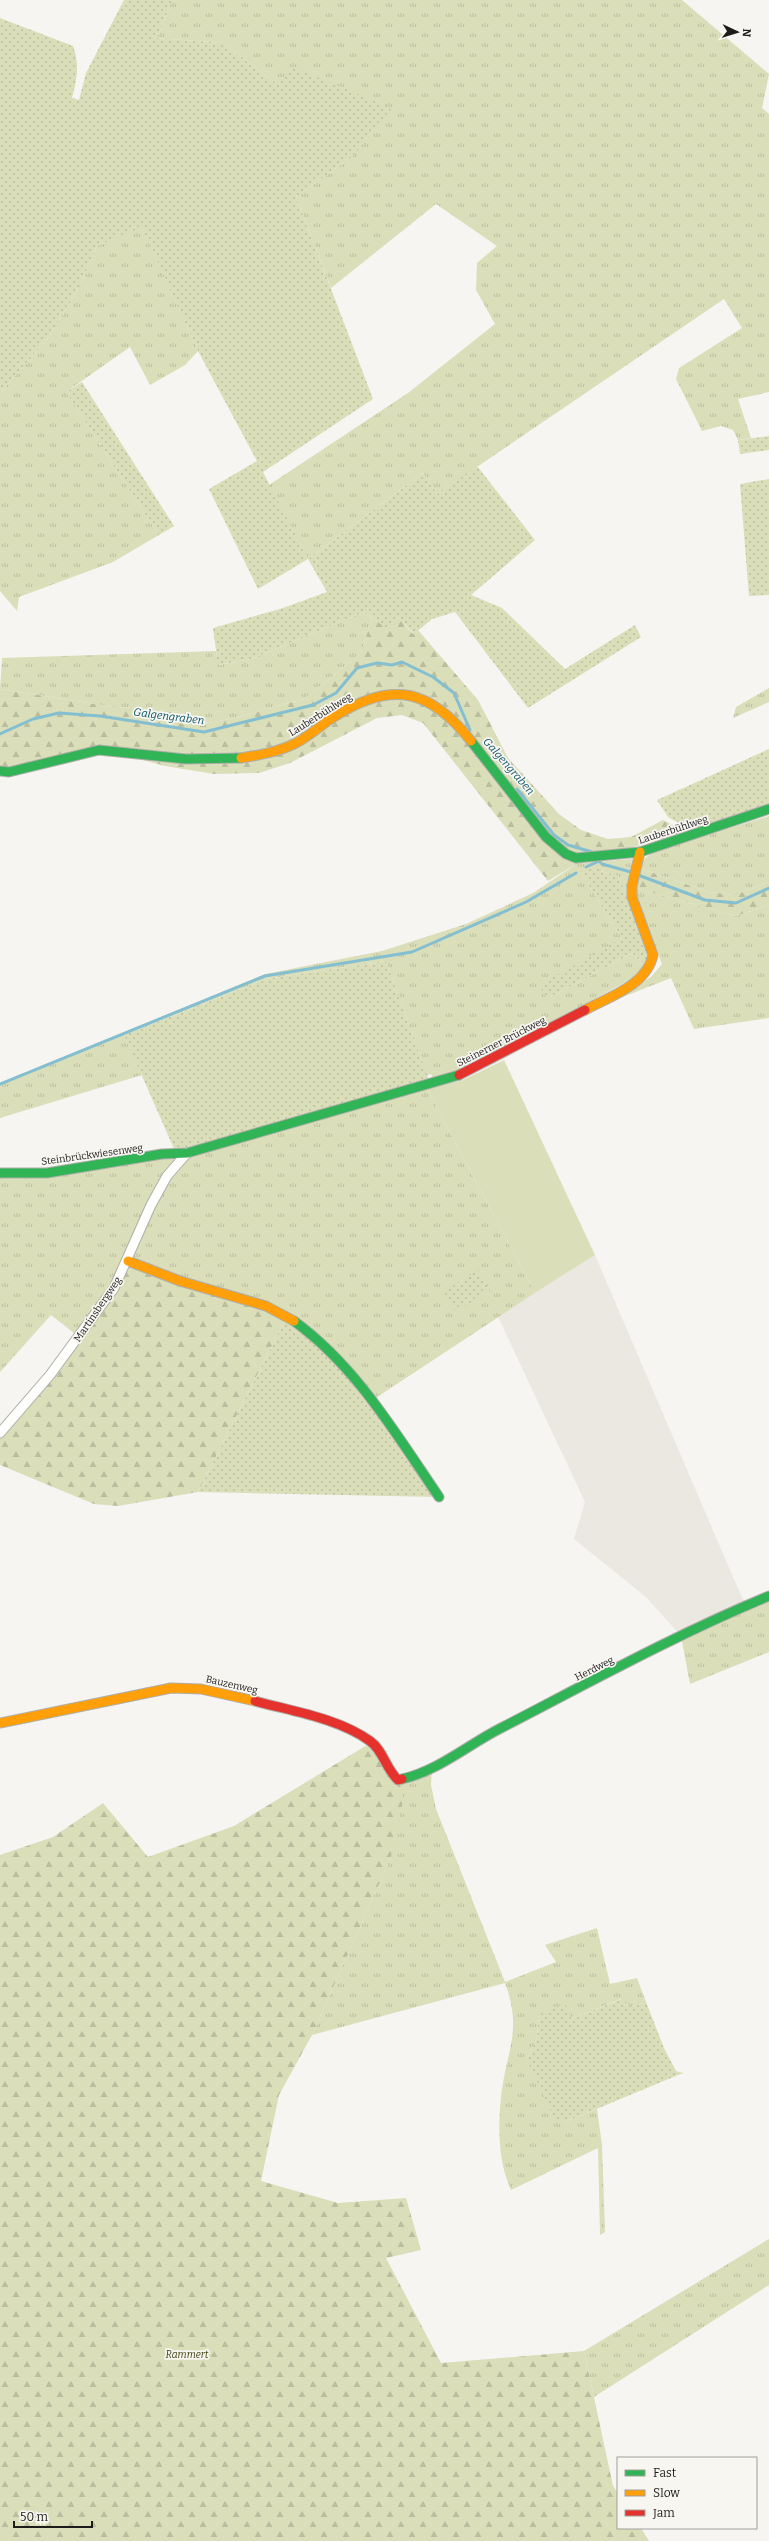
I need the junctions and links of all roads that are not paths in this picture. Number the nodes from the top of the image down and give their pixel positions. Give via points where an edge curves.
1 (0, 771) edge
2 (769, 809) edge
3 (640, 852) junction
4 (187, 1153) junction
5 (0, 1173) edge
6 (128, 1261) junction
7 (0, 1433) edge
8 (439, 1497) dead end
9 (769, 1596) edge
10 (0, 1723) edge
11 (432, 1767) joint

1 - 3 street, Lauberbühlweg via 9,772 99,750 186,759 234,759 255,756 276,752 298,742 364,699 387,694 408,696 428,700 457,724 546,837 566,854 583,858
2 - 3 street, Lauberbühlweg
3 - 4 street, Steinerner Brückweg via 632,897 653,955 647,974 628,987 460,1075
4 - 5 street, Steinbrückwiesenweg via 162,1154 47,1173
4 - 6 street, Martinsbergweg via 167,1176 154,1199
6 - 7 street, Martinsbergweg via 114,1288 79,1337
6 - 8 street via 236,1296 293,1320 338,1360 379,1411
9 - 11 street, Herdweg via 681,1636 460,1749
10 - 11 street, Bauzenweg via 171,1688 194,1687 233,1694 346,1727 372,1742 389,1774 398,1780 410,1778

